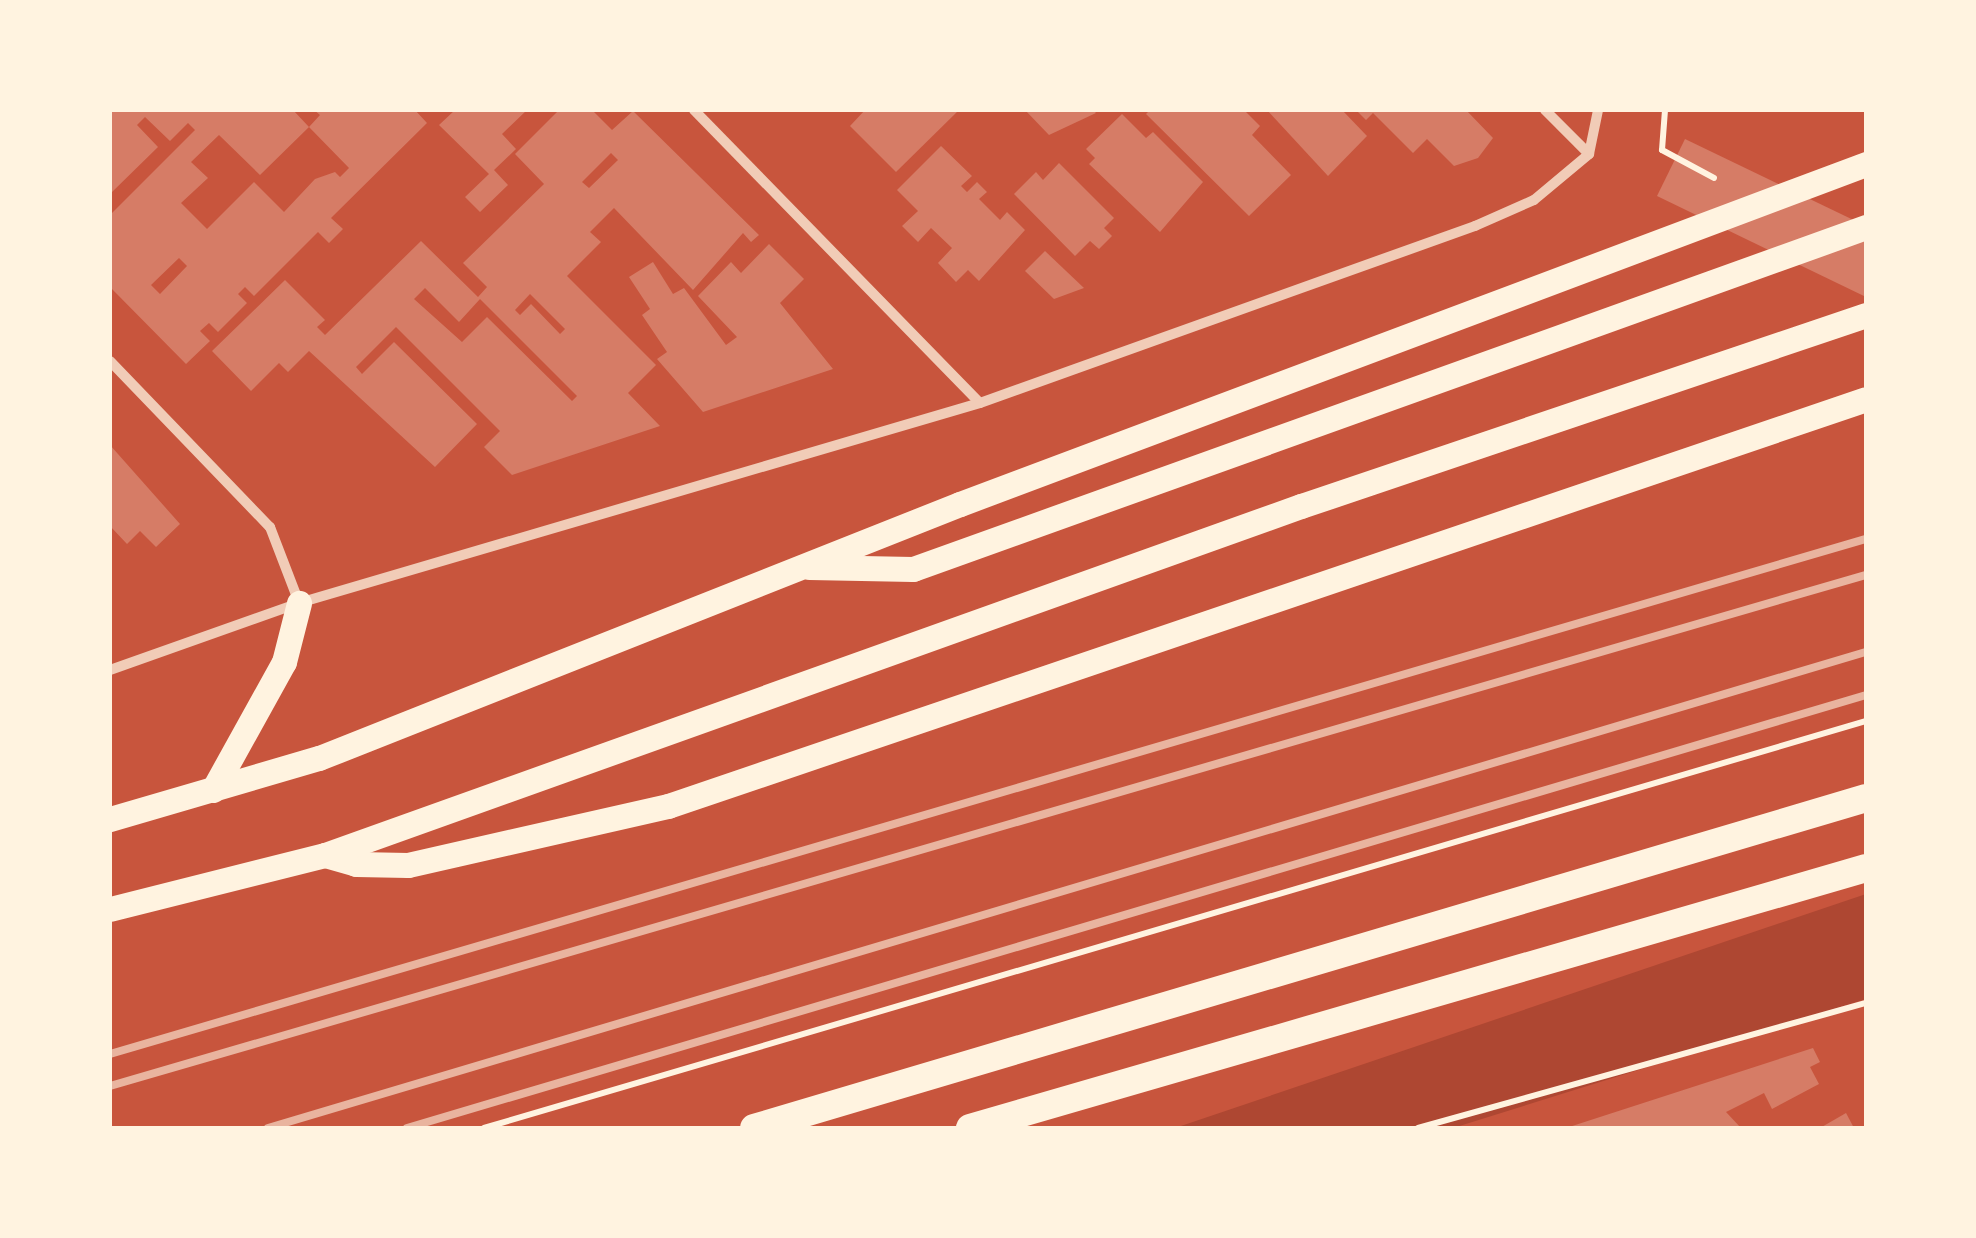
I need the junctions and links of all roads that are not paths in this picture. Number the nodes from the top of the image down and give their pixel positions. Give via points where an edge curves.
1 (694, 110) edge
2 (1545, 110) edge
3 (1598, 110) edge
4 (1589, 154) junction
5 (1866, 164) edge
6 (1866, 227) edge
7 (1866, 315) edge
8 (110, 361) edge
9 (1866, 399) edge
10 (980, 403) junction
11 (804, 566) junction
12 (299, 603) junction
13 (110, 670) edge
14 (214, 790) junction
15 (1866, 798) edge
16 (110, 820) edge
17 (325, 854) junction
18 (1866, 868) edge
19 (110, 909) edge
20 (754, 1128) edge
21 (970, 1128) edge

1 - 10 street
2 - 4 street
3 - 4 street
4 - 10 street via 1534,200 1475,226
5 - 11 main road
6 - 11 main road via 912,569
7 - 17 main road via 1300,506
8 - 12 street via 270,528
9 - 17 main road via 668,806 408,865 356,864
10 - 12 street
11 - 14 main road via 318,758
12 - 13 street
12 - 14 main road via 284,662
14 - 16 main road
15 - 20 highway
17 - 19 main road
18 - 21 highway

